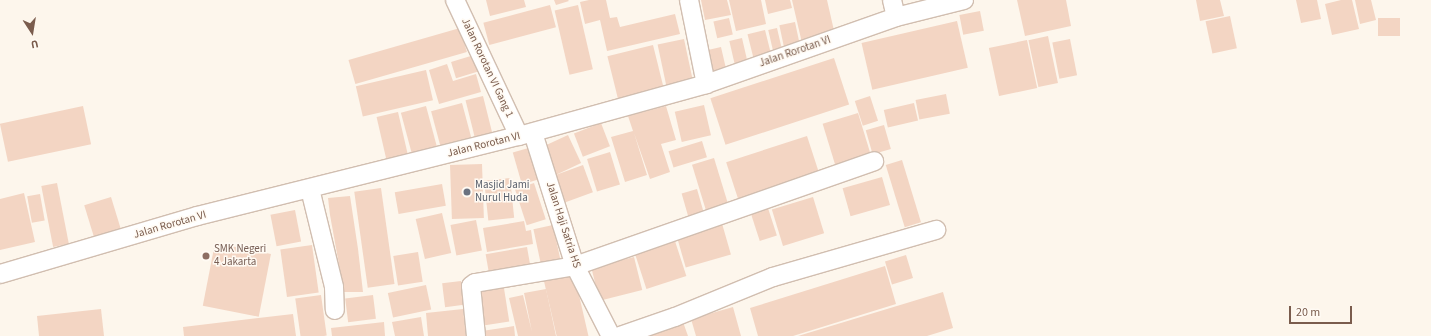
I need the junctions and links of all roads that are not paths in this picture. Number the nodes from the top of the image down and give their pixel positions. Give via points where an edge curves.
1 (455, 0) edge
2 (689, 0) edge
3 (964, 0) edge
4 (894, 9) edge
5 (706, 84) junction
6 (526, 134) junction
7 (874, 161) dead end
8 (310, 188) junction
9 (936, 230) dead end
10 (575, 266) junction
11 (0, 274) edge
12 (336, 310) dead end
13 (476, 336) edge
14 (611, 336) edge
15 (620, 336) edge

1 - 6 street, Jalan Rorotan VI Gang 1
2 - 5 street
3 - 4 street, Jalan Rorotan VI
4 - 5 street, Jalan Rorotan VI
5 - 6 street, Jalan Rorotan VI
6 - 8 street, Jalan Rorotan VI
6 - 10 street, Jalan Haji Satria HS
7 - 10 street
8 - 11 street, Jalan Rorotan VI via 197,216
8 - 12 street via 334,288
9 - 15 street via 773,276 675,317
10 - 13 street via 475,282 472,286
10 - 14 street, Jalan Haji Satria HS

